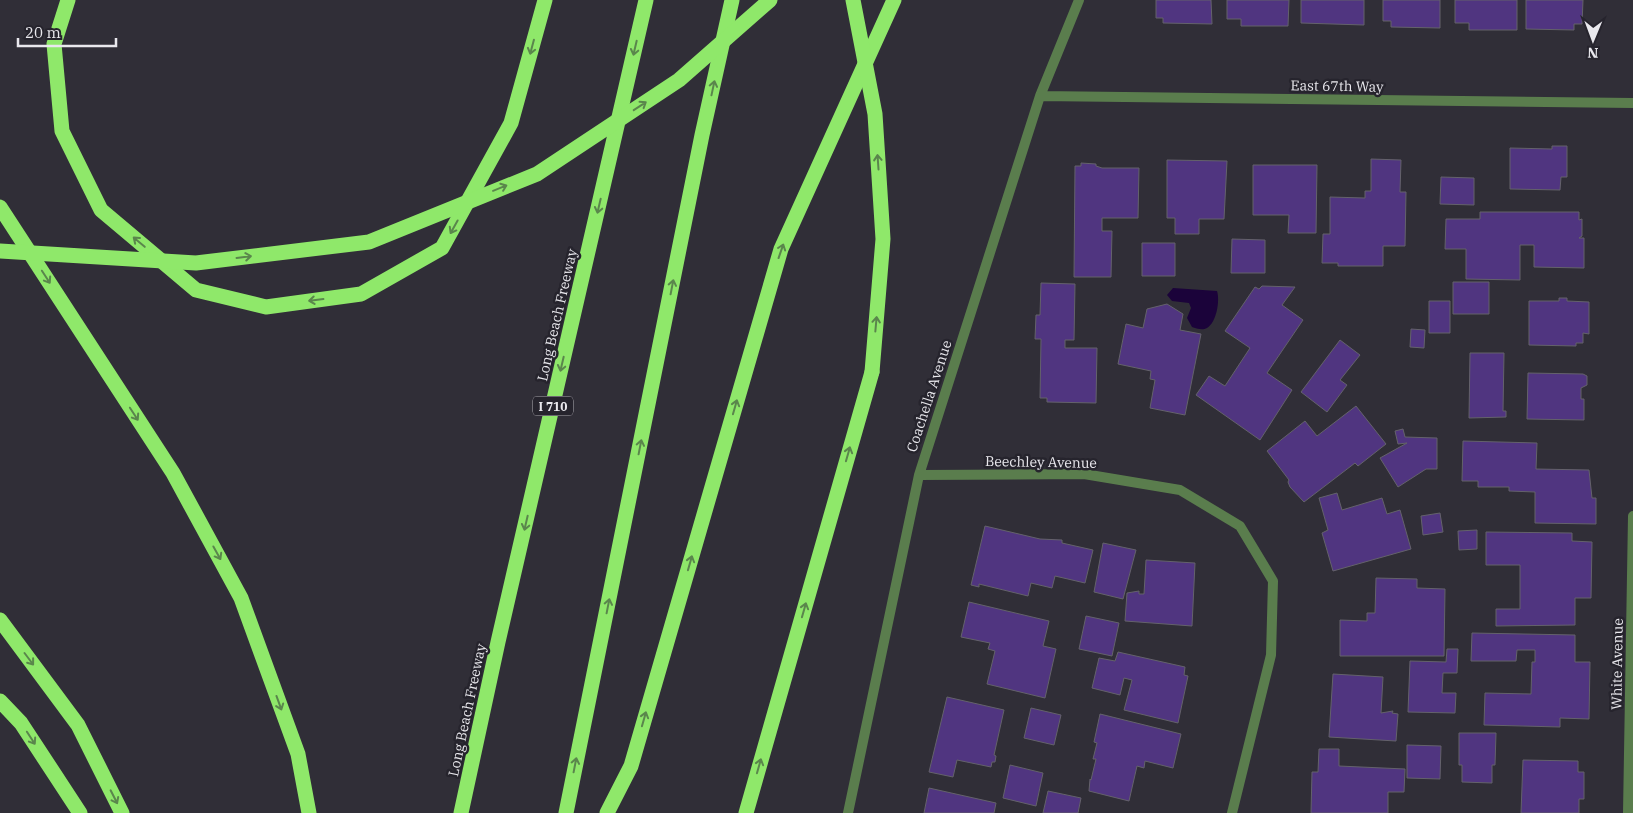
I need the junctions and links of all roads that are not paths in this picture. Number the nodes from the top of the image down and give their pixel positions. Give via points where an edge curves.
1 (68, 0) edge
2 (545, 0) edge
3 (646, 0) edge
4 (732, 0) edge
5 (770, 0) edge
6 (853, 0) edge
7 (894, 0) edge
8 (1079, 0) edge
9 (1040, 96) junction
10 (1633, 103) edge
11 (0, 207) edge
12 (0, 251) edge
13 (919, 475) junction
14 (1633, 516) edge
15 (1633, 562) edge
16 (0, 620) edge
17 (0, 700) edge
18 (1631, 780) edge
19 (80, 813) edge
20 (122, 813) edge
21 (309, 813) edge
22 (461, 813) edge
23 (566, 813) edge
24 (607, 813) edge
25 (746, 813) edge
26 (848, 813) edge
27 (1232, 813) edge
28 (1628, 813) edge

2 -> 1 highway via 511,123 442,248 361,294 266,307 196,290 101,210 62,131 54,44
3 -> 22 highway, Long Beach Freeway / I 710
23 -> 4 highway
12 -> 5 highway, bridge via 196,263 369,242 537,174 679,80
25 -> 6 highway, bridge via 872,372 883,239 875,114
24 -> 7 highway via 631,766 781,250
8 - 9 street, Coachella Avenue
9 - 10 street, East 67th Way
9 - 13 street, Coachella Avenue
11 -> 21 highway via 173,473 241,598 298,754
13 - 26 street, Coachella Avenue
13 - 27 street, Beechley Avenue via 1093,476 1180,490 1240,526 1273,580 1272,656
14 - 15 street, White Avenue
15 - 18 street, White Avenue
16 -> 20 highway via 78,725
17 -> 19 highway via 21,723
18 - 28 street, White Avenue

